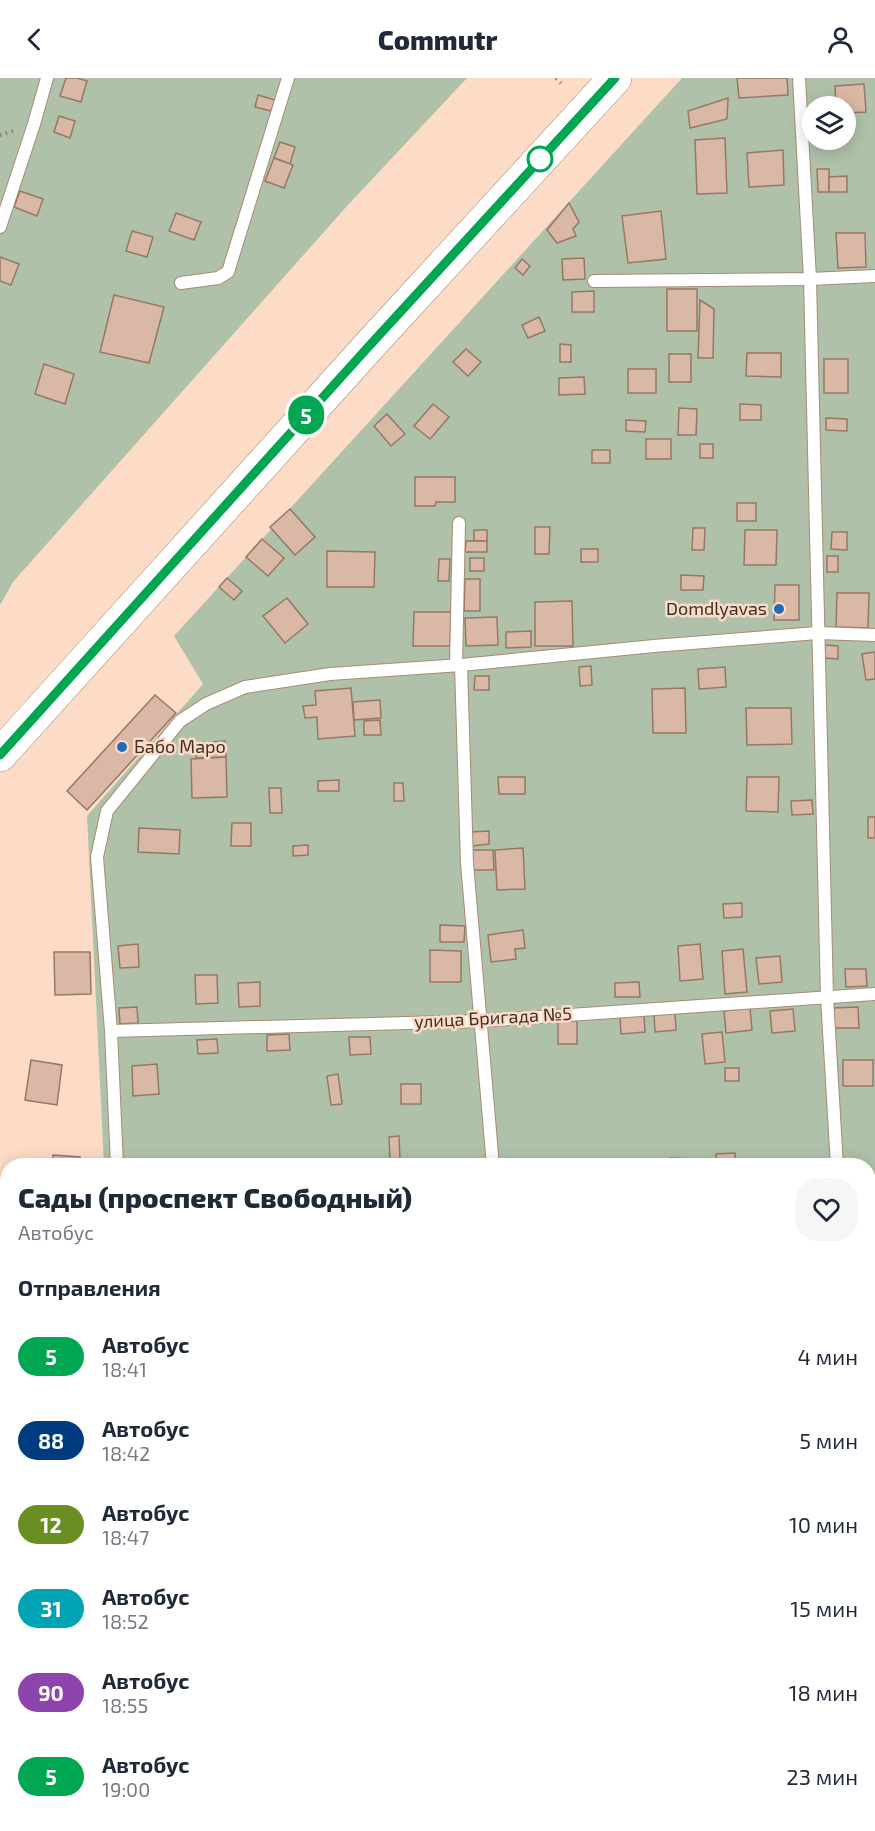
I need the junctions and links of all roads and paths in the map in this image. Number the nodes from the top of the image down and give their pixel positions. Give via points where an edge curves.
1 (46, 78) edge
2 (288, 78) edge
3 (556, 78) edge
4 (615, 78) edge
5 (799, 78) edge
6 (561, 83) dead end
7 (0, 227) edge
8 (875, 276) edge
9 (810, 279) junction
10 (594, 281) dead end
11 (181, 284) dead end
12 (459, 523) dead end
13 (817, 633) junction
14 (875, 635) edge
15 (458, 665) junction
16 (0, 755) edge
17 (875, 994) edge
18 (827, 997) junction
19 (481, 1021) junction
20 (111, 1031) junction
21 (117, 1158) edge
22 (492, 1158) edge
23 (837, 1158) edge

1 - 7 lane
2 - 11 lane via 228,272 218,278
3 - 6 path
4 - 16 main road
5 - 9 lane
8 - 9 lane
9 - 10 lane
9 - 13 lane
12 - 15 lane
13 - 14 lane
13 - 15 lane
13 - 18 lane
15 - 19 lane via 467,863
15 - 20 lane via 330,674 245,687 206,704 180,721 107,811 97,857
17 - 18 lane, улица Бригада №5
18 - 19 lane, улица Бригада №5
18 - 23 lane
19 - 20 lane, улица Бригада №5
19 - 22 lane
20 - 21 lane

